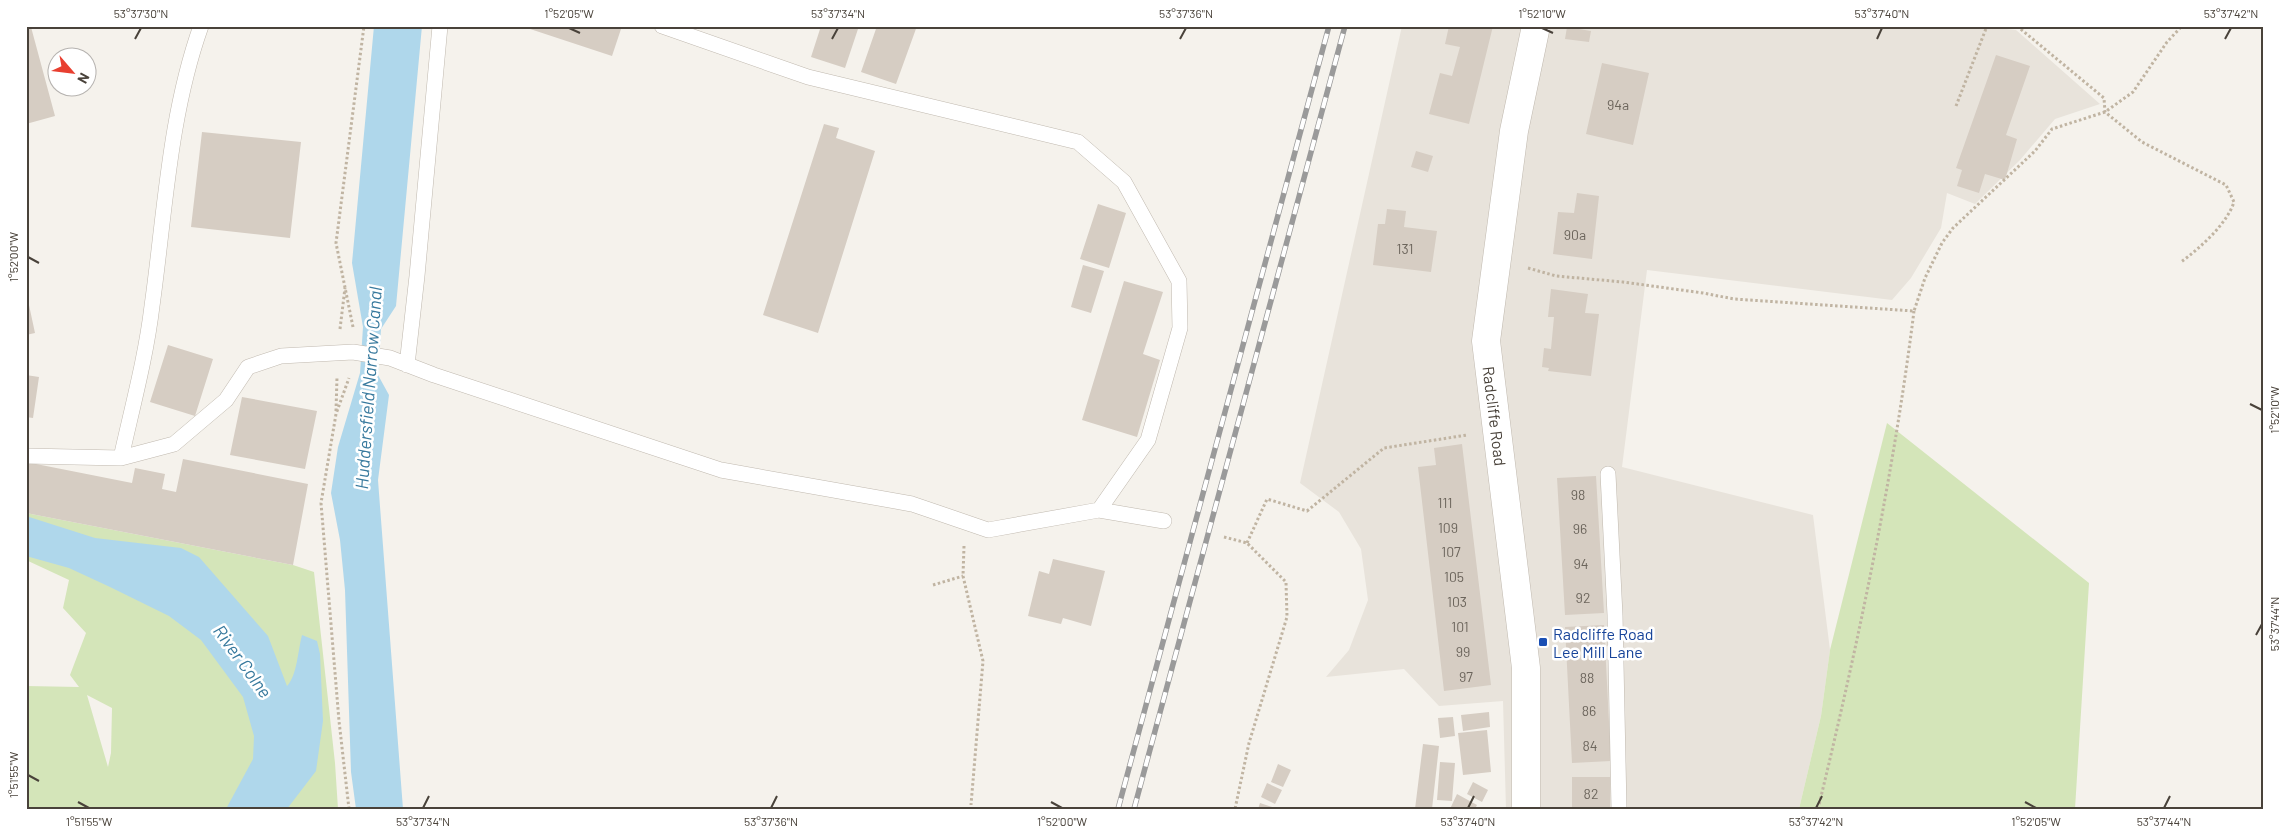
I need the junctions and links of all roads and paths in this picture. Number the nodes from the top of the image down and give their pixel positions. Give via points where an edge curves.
1 (201, 26) edge
2 (364, 26) edge
3 (440, 26) edge
4 (662, 26) edge
5 (1536, 26) edge
6 (1987, 26) edge
7 (2016, 26) edge
8 (2182, 26) edge
9 (1956, 106) dead end
10 (2105, 112) junction
11 (1498, 260) junction
12 (2181, 262) dead end
13 (345, 285) junction
14 (1914, 311) junction
15 (337, 352) junction
16 (352, 352) junction
17 (407, 365) junction
18 (353, 369) dead end
19 (336, 414) junction
20 (1452, 437) dead end
21 (26, 456) edge
22 (121, 458) junction
23 (1608, 474) dead end
24 (1099, 510) junction
25 (1164, 521) dead end
26 (965, 523) junction
27 (1224, 537) dead end
28 (1247, 543) junction
29 (963, 576) junction
30 (933, 585) dead end
31 (971, 806) dead end
32 (349, 809) edge
33 (1235, 809) edge
34 (1526, 809) edge
35 (1619, 809) edge
36 (1818, 809) edge

1 - 22 lane via 175,126 152,309
2 - 13 path via 336,243
3 - 17 lane
4 - 24 lane via 808,76 1078,142 1124,182 1178,281 1180,328 1148,440
5 - 11 street, Radcliffe Road via 1514,131
6 - 9 path
7 - 10 path via 2104,98
8 - 10 path via 2166,42 2133,92
10 - 12 path via 2142,142 2226,185 2234,202 2230,216
10 - 14 path via 2052,129 2035,151 1953,228 1925,278
11 - 14 path via 1556,276 1623,282 1734,299
11 - 34 street, Radcliffe Road via 1486,341 1488,432 1526,668
13 - 15 path
13 - 16 path via 352,323
14 - 36 path via 1902,408 1859,632
15 - 16 lane
15 - 19 path
15 - 22 lane via 281,356 248,367 226,400 174,444
16 - 17 lane via 390,358
17 - 26 lane via 722,470 912,504
18 - 19 path
19 - 32 path via 322,503
20 - 28 path via 1384,448 1307,511 1267,499
21 - 22 lane
23 - 35 lane
24 - 25 lane
24 - 26 lane via 988,530
26 - 29 path
27 - 28 path
28 - 33 path via 1286,582 1287,617 1249,743
29 - 30 path
29 - 31 path via 983,661

